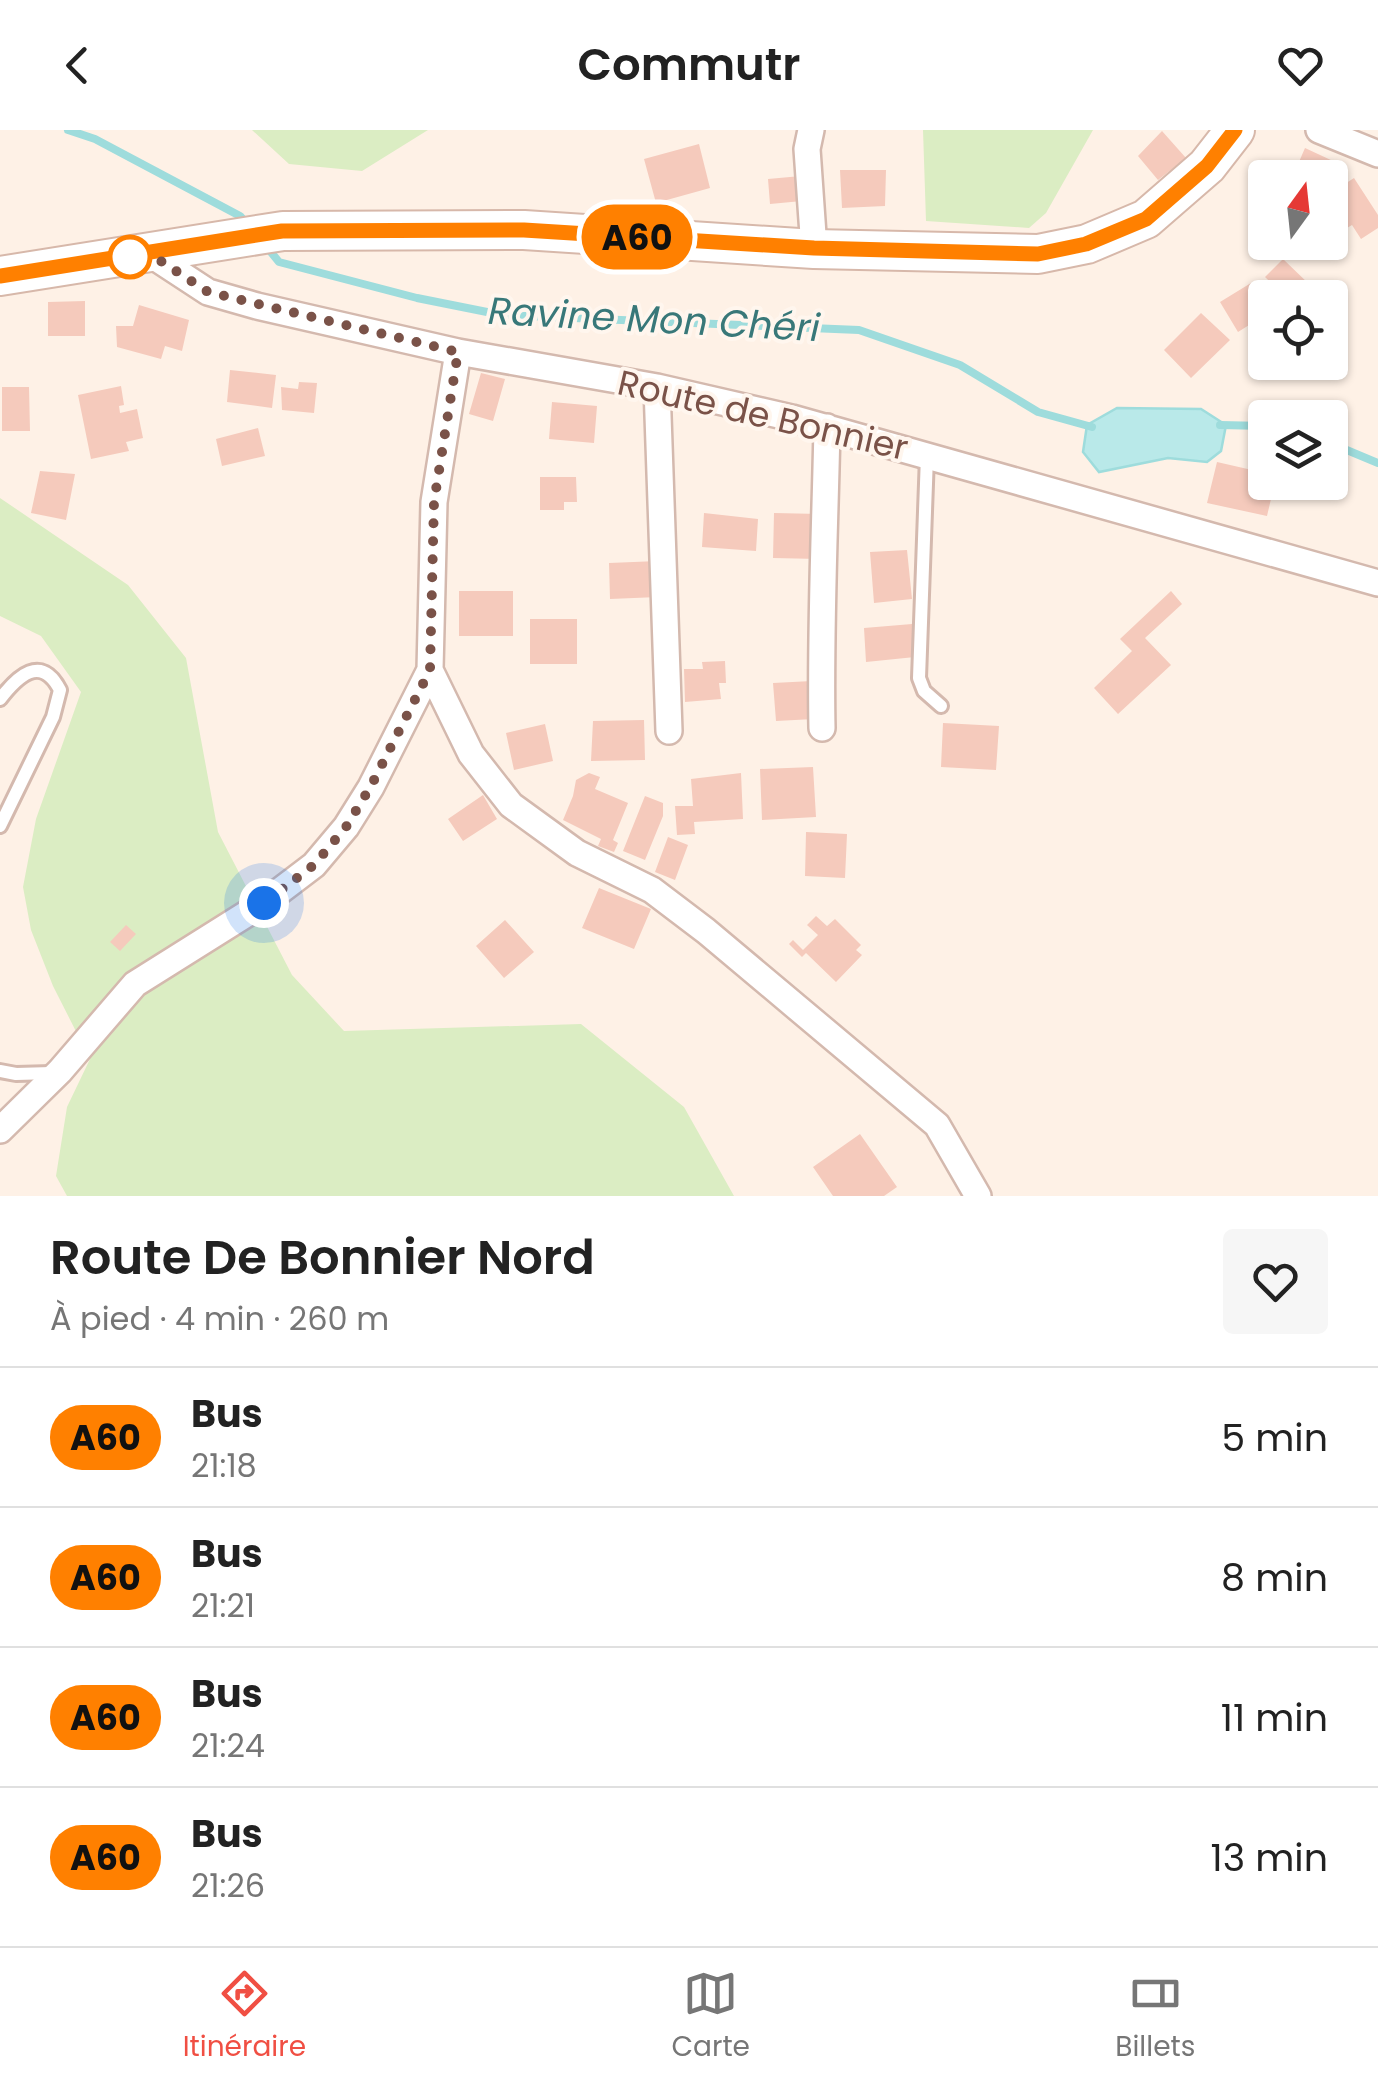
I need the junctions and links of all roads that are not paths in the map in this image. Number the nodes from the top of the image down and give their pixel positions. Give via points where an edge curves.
1 (811, 130) edge
2 (1235, 130) edge
3 (1319, 130) edge
4 (1378, 154) edge
5 (814, 248) junction
6 (150, 254) junction
7 (0, 276) edge
8 (458, 352) junction
9 (656, 387) junction
10 (827, 427) junction
11 (927, 454) junction
12 (1378, 583) edge
13 (430, 670) junction
14 (0, 699) edge
15 (940, 706) dead end
16 (822, 728) dead end
17 (669, 731) dead end
18 (0, 826) edge
19 (0, 1070) edge
20 (60, 1072) junction
21 (0, 1130) edge
22 (978, 1196) edge

1 - 5 street
2 - 5 main road via 1207,166 1146,219 1086,244 1038,254
3 - 4 street
5 - 6 main road via 524,230 275,232
6 - 7 main road
6 - 8 street, Route de Bonnier via 208,292
8 - 9 street, Route de Bonnier
8 - 13 street via 434,502
9 - 10 street, Route de Bonnier
9 - 17 street
10 - 11 street, Route de Bonnier
10 - 16 street
11 - 12 street, Route de Bonnier
11 - 15 lane via 919,678
13 - 20 street via 371,786 314,865 135,984
13 - 22 street via 471,754 512,805 576,853 652,890 706,930 937,1125
14 - 18 lane via 25,673 36,671 60,690
19 - 20 lane
20 - 21 street

